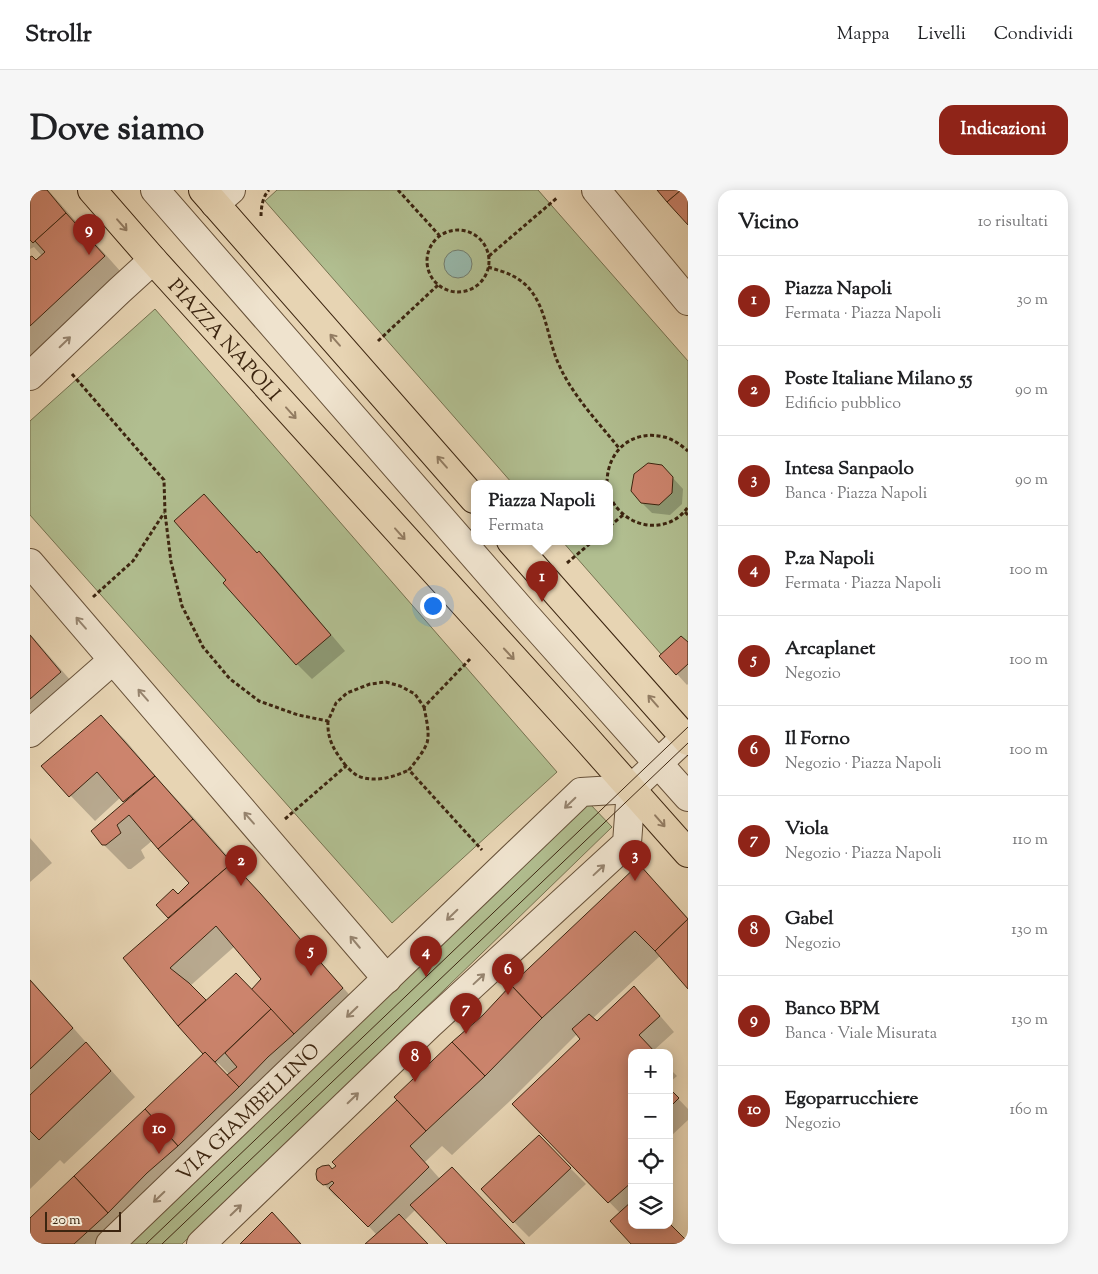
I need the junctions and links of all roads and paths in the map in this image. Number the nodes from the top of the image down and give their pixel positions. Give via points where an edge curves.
1 (92, 190) edge
2 (155, 190) edge
3 (398, 190) edge
4 (596, 190) edge
5 (217, 195) edge
6 (558, 197) dead end
7 (439, 235) junction
8 (489, 256) junction
9 (153, 260) junction
10 (488, 267) junction
11 (438, 285) junction
12 (688, 301) edge
13 (378, 340) dead end
14 (72, 374) dead end
15 (30, 376) edge
16 (620, 448) junction
17 (688, 451) edge
18 (607, 480) edge
19 (471, 495) edge
20 (613, 505) edge
21 (688, 507) edge
22 (685, 512) junction
23 (165, 513) junction
24 (623, 515) junction
25 (688, 515) edge
26 (613, 523) edge
27 (516, 545) edge
28 (588, 545) edge
29 (30, 563) edge
30 (568, 563) dead end
31 (73, 613) junction
32 (470, 658) dead end
33 (113, 660) junction
34 (424, 707) junction
35 (328, 722) junction
36 (30, 734) edge
37 (687, 738) edge
38 (658, 764) junction
39 (346, 766) junction
40 (409, 770) junction
41 (631, 789) junction
42 (688, 797) edge
43 (265, 836) junction
44 (688, 853) edge
45 (501, 868) junction
46 (387, 979) junction
47 (110, 1244) edge
48 (201, 1244) edge

1 -> 9 main road
2 - 38 street
3 - 7 path
4 - 12 street
19 -> 5 main road
6 - 8 path
7 - 8 path via 449,230 470,232 479,237
7 - 11 path via 427,256 430,277
8 - 10 path
15 -> 9 street, PIAZZA NAPOLI
9 -> 41 main road, PIAZZA NAPOLI
10 - 11 path via 484,278 466,291 455,292
10 - 16 path via 514,276 527,285 540,305 558,364 571,388
11 - 13 path
14 - 23 path via 164,480
16 - 17 path via 634,439 650,435 666,437
16 - 18 path via 610,462
20 - 24 path
21 - 22 path
22 - 24 path via 659,525 638,524
22 - 25 path
23 - 31 path via 133,561
23 - 35 path via 171,562 182,606 203,647 230,679 259,701
24 - 26 path
37 -> 27 main road
28 - 30 path
29 - 31 street
33 -> 31 street
32 - 34 path
33 - 36 street
43 -> 33 street
34 - 35 path via 415,694 400,686 386,682 370,684 347,693 336,703
34 - 40 path via 427,742
35 - 39 path via 334,750
37 - 38 street
38 - 41 street
38 - 42 street
39 - 40 path via 358,776 375,779
39 - 43 path
40 - 45 path
41 -> 44 main road, PIAZZA NAPOLI
41 -> 45 street via 581,792
48 -> 41 street via 430,1024 627,844
46 -> 43 street
45 -> 46 street
46 -> 47 street, VIA GIAMBELLINO

